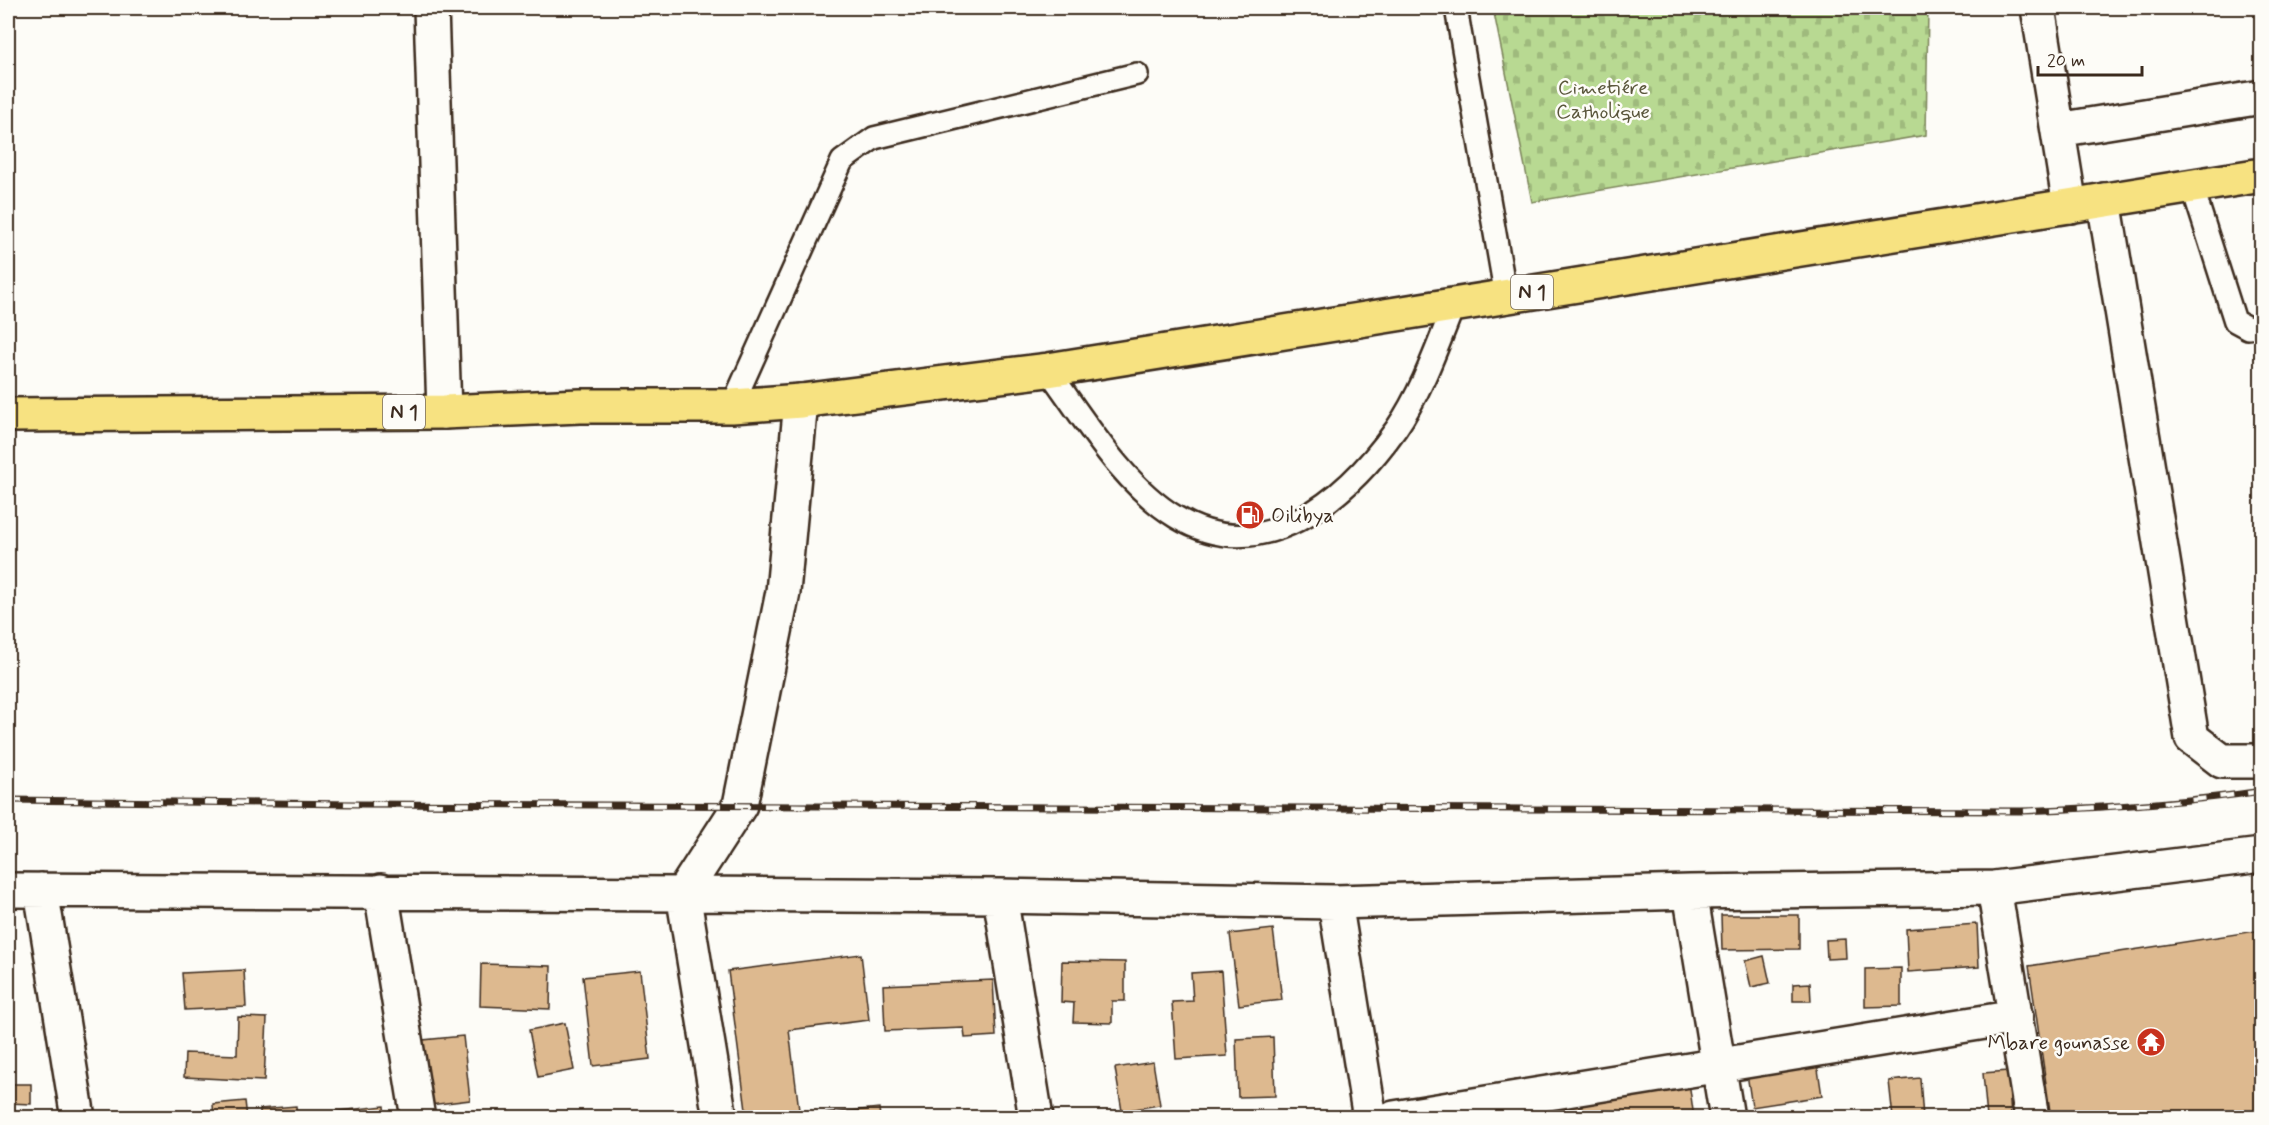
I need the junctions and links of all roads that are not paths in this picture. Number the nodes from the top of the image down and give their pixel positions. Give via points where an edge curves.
1 (431, 8) edge
2 (1456, 8) edge
3 (2038, 8) edge
4 (1137, 74) dead end
5 (2262, 97) edge
6 (2058, 130) junction
7 (2262, 175) edge
8 (2192, 186) junction
9 (2104, 200) junction
10 (2070, 206) junction
11 (1506, 297) junction
12 (1454, 305) junction
13 (2262, 326) edge
14 (1048, 370) junction
15 (801, 401) junction
16 (732, 406) junction
17 (444, 412) junction
18 (8, 415) edge
19 (2262, 761) edge
20 (2262, 855) edge
21 (1994, 888) junction
22 (8, 890) edge
23 (41, 890) junction
24 (381, 891) junction
25 (1690, 892) junction
26 (683, 893) junction
27 (1000, 896) junction
28 (1335, 902) junction
29 (2016, 1017) junction
30 (1718, 1065) junction
31 (78, 1118) edge
32 (418, 1118) edge
33 (720, 1118) edge
34 (1036, 1118) edge
35 (1370, 1118) edge
36 (1394, 1118) edge
37 (1727, 1118) edge
38 (2032, 1118) edge

1 - 17 street
2 - 11 lane
3 - 6 street
4 - 16 lane via 874,138 843,160
5 - 6 street
6 - 10 street
7 - 8 highway, N 1
8 - 9 highway, N 1
8 - 13 lane via 2235,321 2248,328
9 - 10 highway, N 1
9 - 19 street via 2192,738 2222,761
10 - 11 highway, N 1
11 - 12 highway, N 1
12 - 14 highway, N 1
12 - 14 lane via 1424,378 1396,428 1350,483 1312,514 1251,536 1210,534 1175,517 1136,485
14 - 15 highway, N 1
15 - 16 highway, N 1
15 - 26 street via 783,592 740,805
16 - 17 highway, N 1 via 580,406
17 - 18 highway, N 1
20 - 21 street
21 - 25 street
21 - 29 street
22 - 23 street
23 - 24 street
23 - 31 street
24 - 26 street
24 - 32 street
25 - 28 street
25 - 30 street
26 - 27 street
26 - 33 street
27 - 28 street
27 - 34 street
28 - 35 street
29 - 30 street
29 - 38 street
30 - 36 street
30 - 37 street

